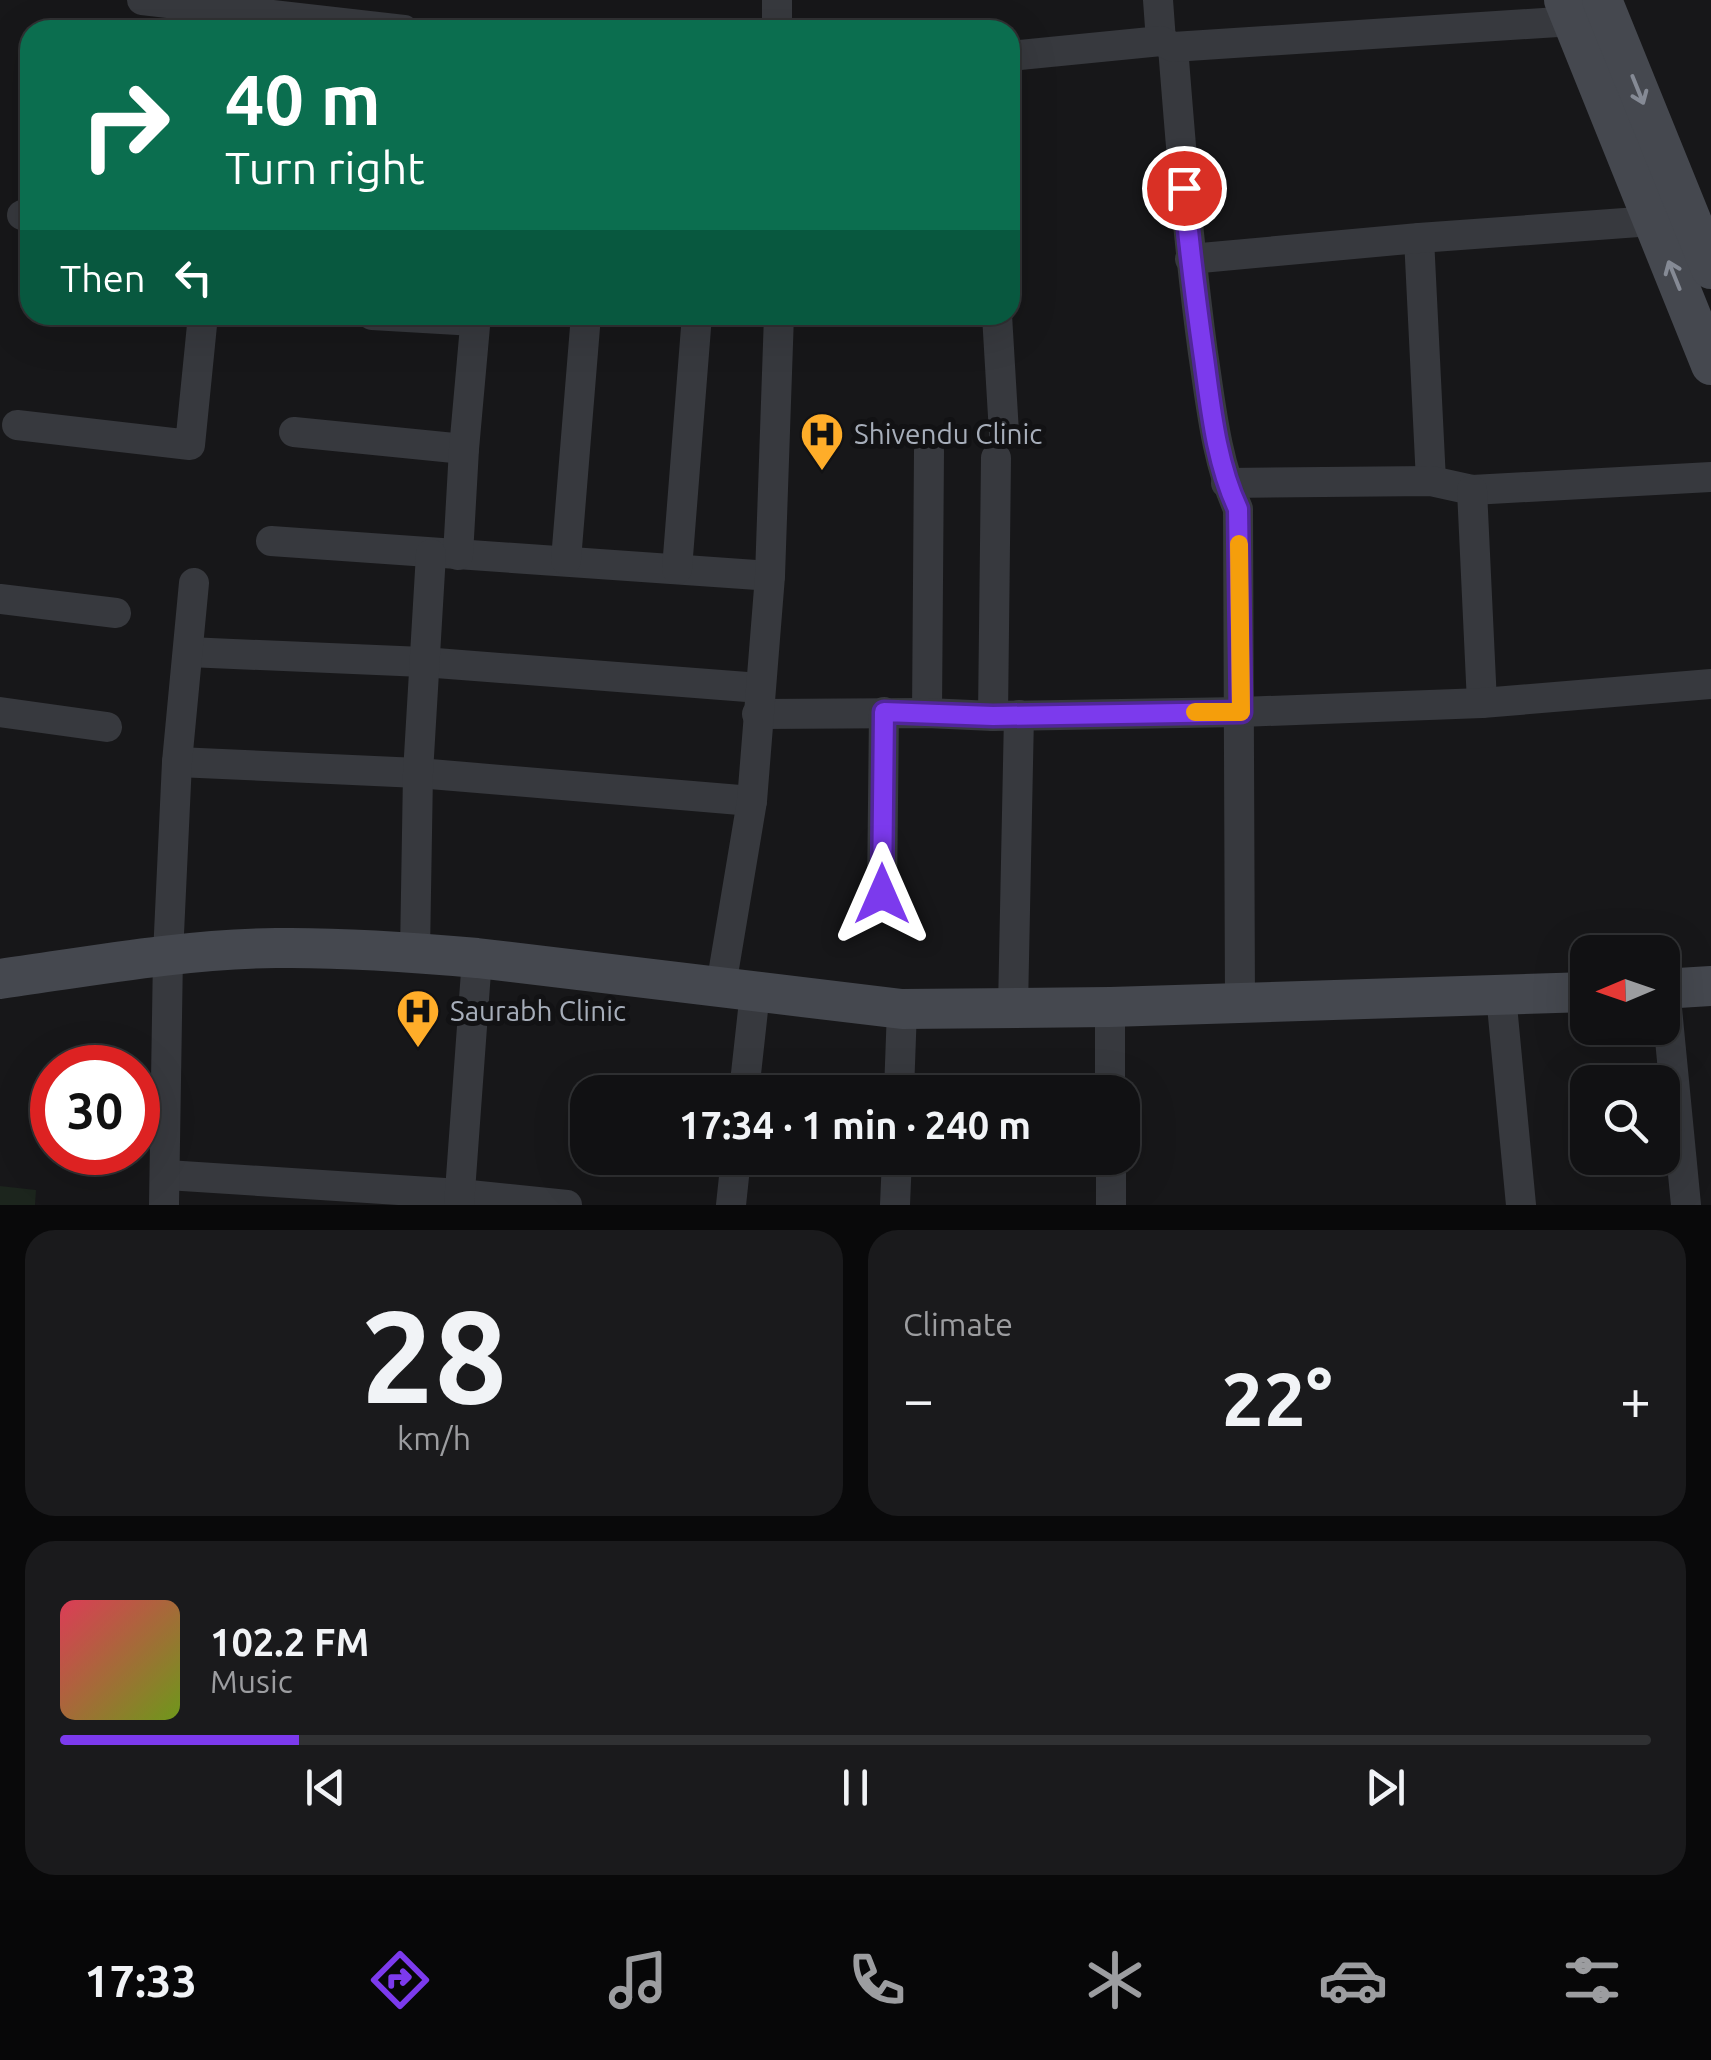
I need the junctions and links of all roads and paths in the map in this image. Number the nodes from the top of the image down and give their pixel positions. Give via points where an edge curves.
1 (142, 0) edge
2 (1158, 0) edge
3 (1587, 10) edge
4 (232, 20) edge
5 (1167, 44) junction
6 (1020, 55) edge
7 (1652, 221) junction
8 (1420, 238) junction
9 (1190, 259) junction
10 (1711, 269) edge
11 (203, 325) edge
12 (475, 325) edge
13 (585, 325) edge
14 (696, 325) edge
15 (779, 325) edge
16 (998, 325) edge
17 (1711, 365) edge
18 (16, 426) dead end
19 (294, 432) dead end
20 (464, 449) junction
21 (929, 450) dead end
22 (1711, 477) edge
23 (1431, 481) junction
24 (1226, 484) junction
25 (1472, 490) junction
26 (271, 541) dead end
27 (445, 555) junction
28 (566, 560) junction
29 (677, 569) junction
30 (770, 576) junction
31 (194, 583) dead end
32 (0, 599) edge
33 (116, 613) dead end
34 (188, 652) junction
35 (423, 662) junction
36 (1711, 684) edge
37 (758, 701) junction
38 (1482, 703) junction
39 (0, 712) edge
40 (884, 712) junction
41 (1241, 712) junction
42 (927, 713) junction
43 (1006, 716) junction
44 (107, 727) dead end
45 (177, 762) junction
46 (418, 773) junction
47 (752, 801) junction
48 (882, 894) dead end
49 (415, 952) junction
50 (168, 955) junction
51 (477, 958) junction
52 (0, 979) edge
53 (1711, 986) edge
54 (1680, 987) edge
55 (738, 989) junction
56 (1570, 993) edge
57 (1501, 995) junction
58 (1240, 1002) junction
59 (1013, 1008) junction
60 (1110, 1008) junction
61 (902, 1009) junction
62 (1670, 1045) edge
63 (743, 1075) edge
64 (900, 1075) edge
65 (1110, 1075) edge
66 (734, 1175) edge
67 (896, 1175) edge
68 (1111, 1175) edge
69 (166, 1190) edge
70 (459, 1200) edge
71 (567, 1205) edge
72 (731, 1205) edge
73 (895, 1205) edge
74 (1111, 1205) edge
75 (1521, 1205) edge
76 (1686, 1205) edge

1 - 4 street
2 - 5 street
3 - 5 street
3 - 7 main road
3 -> 10 main road
5 - 6 street
5 - 9 street
7 - 8 street
17 -> 7 main road
8 - 9 street
8 - 23 street
9 - 24 street
11 - 18 street via 190,445
12 - 20 street
13 - 28 street
14 - 29 street
15 - 30 street
16 - 43 street
19 - 20 street
20 - 27 street
21 - 42 street
22 - 25 street
23 - 24 street
23 - 25 street
24 - 41 street via 1238,509
25 - 38 street
26 - 27 street
27 - 28 street
27 - 35 street
28 - 29 street
29 - 30 street
30 - 37 street
31 - 34 street
32 - 33 street
34 - 35 street
34 - 45 street
35 - 37 street
35 - 46 street
36 - 38 street
37 - 40 street
37 - 47 street
38 - 41 street
39 - 44 street
40 - 42 street
40 - 48 street
41 - 43 street
41 - 58 street
42 - 43 street
43 - 59 street
45 - 46 street
45 - 50 street
46 - 47 street
46 - 49 street
47 - 55 street
49 - 50 main road via 276,948
49 - 51 main road
50 - 52 main road
50 - 69 street
51 - 55 main road
51 - 70 street
53 - 54 main road
55 - 61 main road
55 - 63 street
56 - 57 main road
57 - 58 main road
57 - 75 street
58 - 60 main road
59 - 60 main road
59 - 61 main road
60 - 65 street
61 - 64 street
62 - 76 street
66 - 72 street
67 - 73 street
68 - 74 street
69 - 70 street
70 - 71 street

